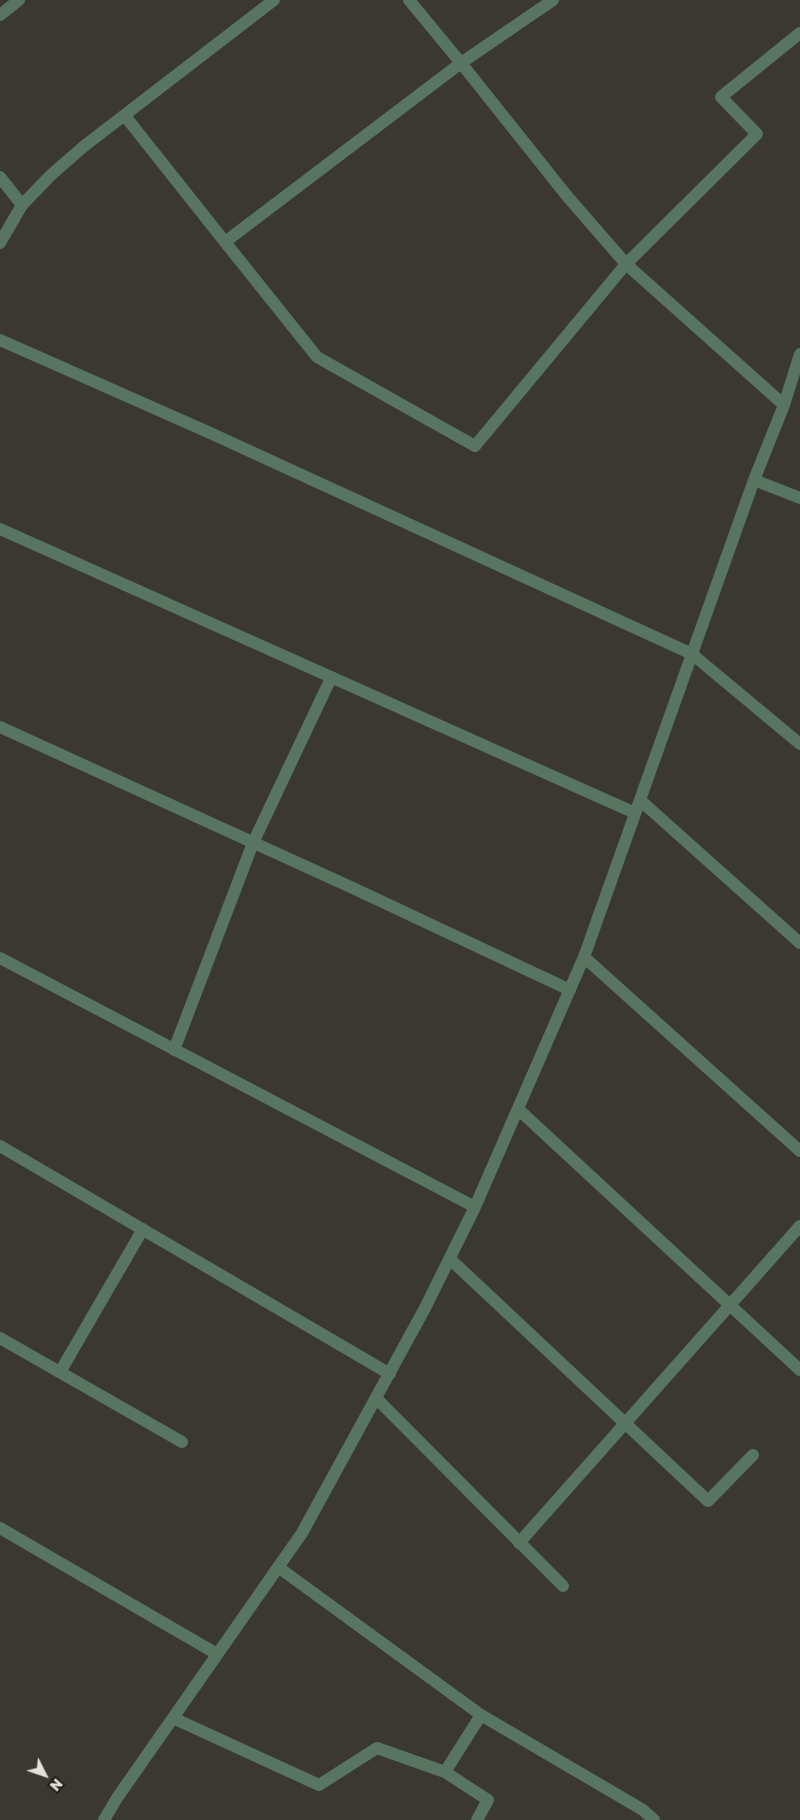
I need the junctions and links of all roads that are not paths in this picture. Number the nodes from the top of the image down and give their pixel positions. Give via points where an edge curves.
1 (19, 0) edge
2 (274, 0) edge
3 (409, 0) edge
4 (553, 0) edge
5 (0, 15) edge
6 (800, 33) edge
7 (461, 63) junction
8 (125, 116) junction
9 (0, 177) edge
10 (22, 205) junction
11 (224, 242) junction
12 (0, 243) edge
13 (626, 264) junction
14 (0, 340) edge
15 (800, 354) edge
16 (784, 405) junction
17 (754, 480) junction
18 (800, 498) edge
19 (0, 530) edge
20 (692, 654) junction
21 (331, 678) junction
22 (0, 727) edge
23 (800, 744) edge
24 (640, 800) junction
25 (635, 813) junction
26 (253, 843) junction
27 (800, 943) edge
28 (584, 957) junction
29 (0, 958) edge
30 (570, 990) junction
31 (174, 1050) junction
32 (518, 1109) junction
33 (0, 1146) edge
34 (800, 1151) edge
35 (475, 1207) junction
36 (800, 1226) edge
37 (142, 1229) junction
38 (450, 1259) junction
39 (730, 1305) junction
40 (0, 1338) edge
41 (800, 1370) edge
42 (60, 1372) junction
43 (390, 1374) junction
44 (376, 1398) junction
45 (625, 1423) junction
46 (182, 1442) dead end
47 (753, 1454) dead end
48 (0, 1528) edge
49 (519, 1542) junction
50 (278, 1567) junction
51 (562, 1586) dead end
52 (217, 1654) junction
53 (482, 1715) junction
54 (173, 1718) junction
55 (445, 1772) junction
56 (643, 1810) junction
57 (104, 1820) edge
58 (477, 1820) edge
59 (633, 1820) edge
60 (654, 1820) edge

1 - 5 street
2 - 8 street
3 - 7 street
4 - 7 street
6 - 13 street via 721,97 757,134
7 - 11 street
7 - 13 street
8 - 10 street via 51,174
8 - 11 street
9 - 10 street
10 - 12 street
11 - 13 street via 317,357 474,446
13 - 16 street
14 - 20 street
15 - 16 street
16 - 17 street
17 - 18 street
17 - 20 street
19 - 21 street
20 - 23 street
20 - 24 street
21 - 25 street
21 - 26 street
22 - 26 street
24 - 25 street
24 - 27 street
25 - 28 street
26 - 30 street
26 - 31 street
28 - 30 street
28 - 34 street
29 - 31 street
30 - 32 street
31 - 35 street
32 - 35 street
32 - 39 street
33 - 37 street
35 - 38 street
36 - 39 street
37 - 42 street
37 - 43 street
38 - 43 street
38 - 45 street
39 - 41 street
39 - 45 street
40 - 42 street
42 - 46 street
43 - 44 street
44 - 49 street
44 - 50 street via 302,1533
45 - 47 street via 708,1501
45 - 49 street
48 - 52 street
49 - 51 street
50 - 52 street
50 - 53 street
52 - 54 street
53 - 55 street
53 - 56 street
54 - 55 street via 318,1785 377,1748
54 - 57 street
55 - 58 street via 488,1800
56 - 59 street
56 - 60 street

